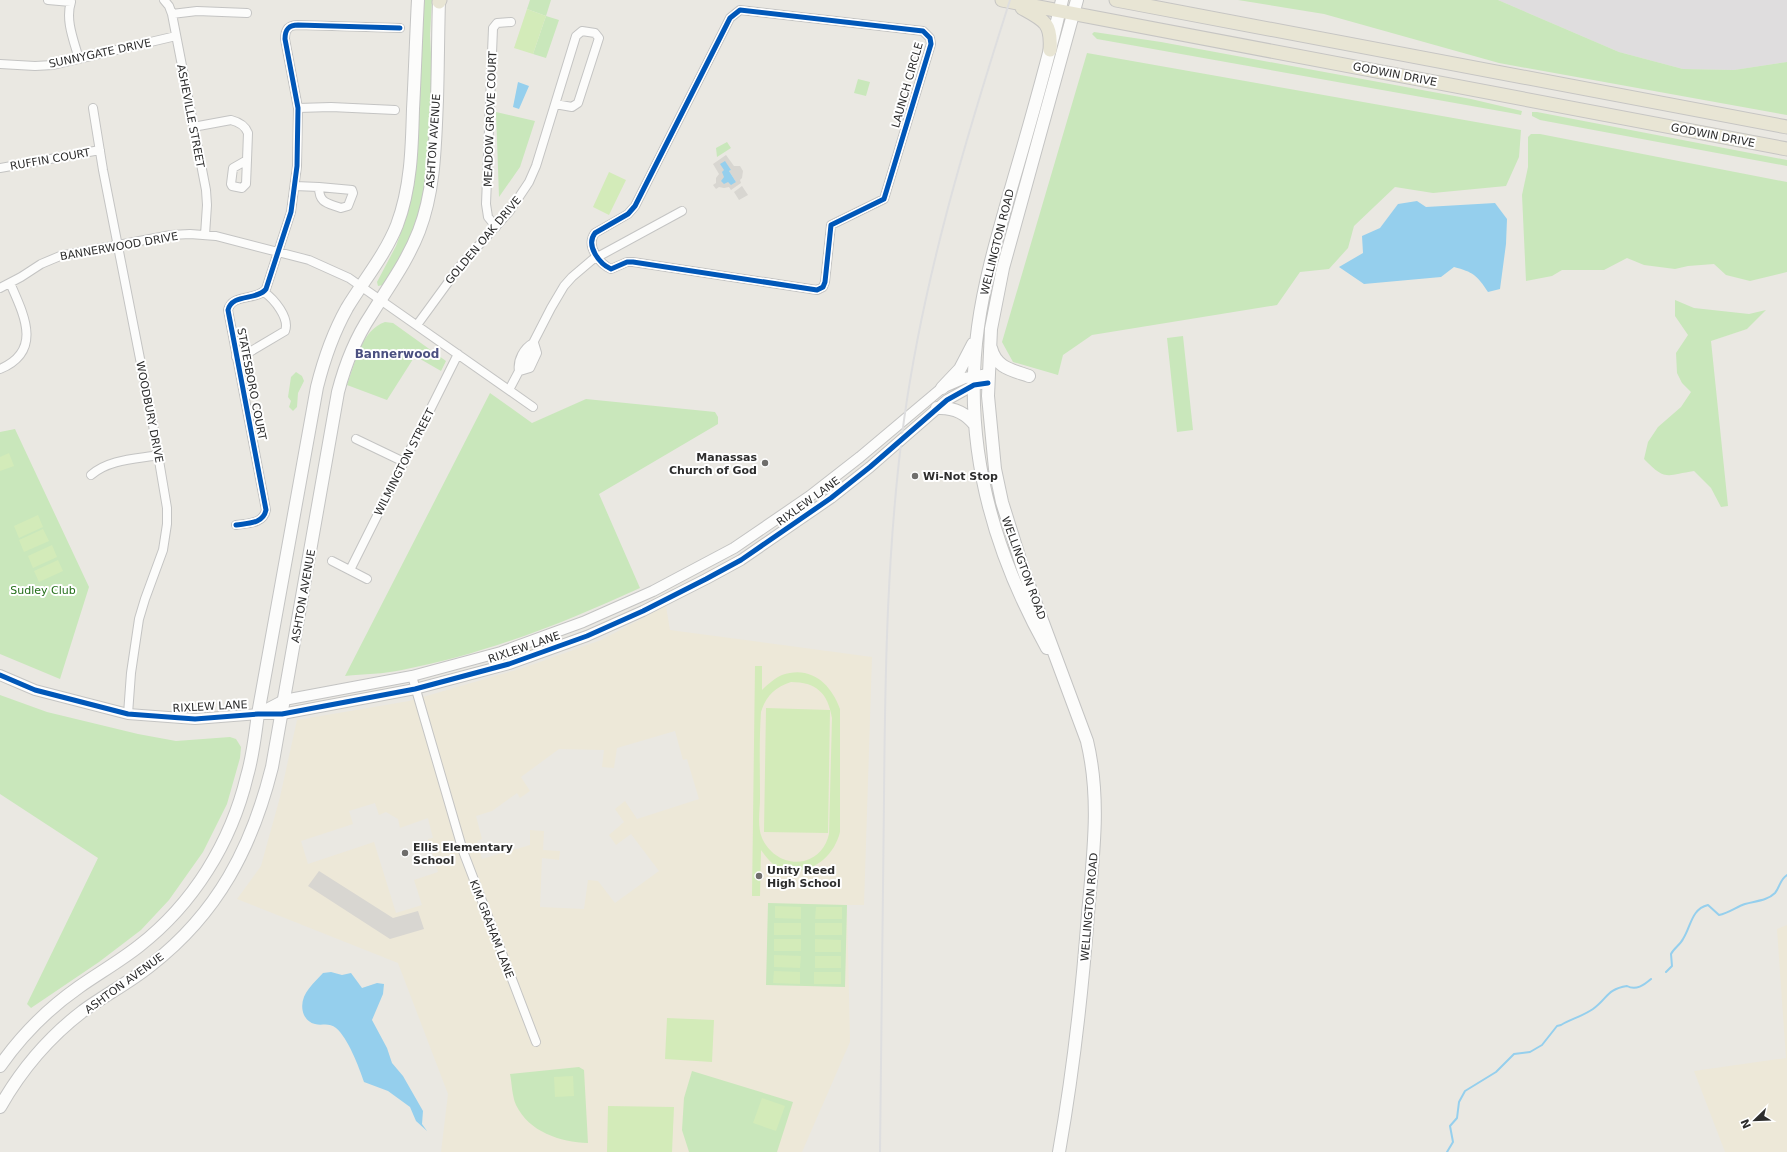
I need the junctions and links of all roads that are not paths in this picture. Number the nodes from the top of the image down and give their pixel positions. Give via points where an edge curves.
1 (48, 0) edge
2 (164, 0) edge
3 (418, 0) edge
4 (1077, 0) edge
5 (439, 1) edge
6 (1006, 1) edge
7 (1122, 1) edge
8 (1061, 6) edge
9 (247, 13) dead end
10 (172, 14) junction
11 (1074, 14) junction
12 (511, 22) dead end
13 (400, 28) dead end
14 (176, 36) junction
15 (1050, 50) junction
16 (79, 59) junction
17 (0, 64) edge
18 (555, 104) junction
19 (93, 108) dead end
20 (298, 108) junction
21 (395, 110) dead end
22 (193, 127) junction
23 (1787, 127) edge
24 (1787, 149) edge
25 (100, 150) junction
26 (247, 160) dead end
27 (0, 168) edge
28 (295, 186) junction
29 (319, 187) dead end
30 (682, 211) dead end
31 (496, 227) junction
32 (205, 235) junction
33 (118, 245) junction
34 (279, 252) junction
35 (598, 257) junction
36 (10, 284) junction
37 (361, 286) junction
38 (0, 288) edge
39 (264, 292) junction
40 (381, 300) junction
41 (417, 325) junction
42 (978, 327) junction
43 (533, 343) junction
44 (990, 345) junction
45 (458, 354) junction
46 (236, 357) junction
47 (0, 369) edge
48 (519, 371) junction
49 (1029, 376) dead end
50 (988, 379) junction
51 (974, 380) junction
52 (942, 388) junction
53 (509, 390) junction
54 (533, 407) dead end
55 (937, 408) junction
56 (975, 425) junction
57 (356, 439) dead end
58 (158, 455) junction
59 (404, 462) junction
60 (91, 475) dead end
61 (236, 525) dead end
62 (332, 561) dead end
63 (350, 570) junction
64 (367, 579) dead end
65 (1058, 666) junction
66 (0, 675) edge
67 (412, 676) junction
68 (416, 689) junction
69 (284, 700) junction
70 (128, 714) junction
71 (258, 714) junction
72 (282, 714) junction
73 (536, 1042) dead end
74 (0, 1066) edge
75 (0, 1107) edge
76 (1059, 1152) edge

1 - 16 street via 71,2 69,21
2 - 10 street, ASHEVILLE STREET
3 - 37 main road, ASHTON AVENUE via 412,144 407,194 388,245
4 - 11 main road, WELLINGTON ROAD
5 - 40 main road, ASHTON AVENUE via 435,145 431,189 426,211 412,247
6 - 8 main road, GODWIN DRIVE
6 - 15 main road via 1045,22 1051,34
7 - 23 main road, GODWIN DRIVE
8 - 11 main road, GODWIN DRIVE
8 - 15 main road, WELLINGTON ROAD
9 - 10 street via 196,11
10 - 14 street, ASHEVILLE STREET
11 - 24 main road, GODWIN DRIVE
11 - 44 main road, WELLINGTON ROAD via 1003,268
12 - 31 street, MEADOW GROVE COURT via 498,23 493,28 486,204 488,217
13 - 20 street via 298,25 287,29 285,39
14 - 16 street, SUNNYGATE DRIVE
14 - 22 street, ASHEVILLE STREET
15 - 42 main road, WELLINGTON ROAD via 988,269
16 - 17 street, SUNNYGATE DRIVE via 46,66
18 - 18 street, GOLDEN OAK DRIVE via 572,107 578,103 599,38 595,33 582,31 576,36
18 - 31 street, GOLDEN OAK DRIVE via 529,182
19 - 25 street, WOODBURY DRIVE
20 - 21 street
20 - 28 street
22 - 26 street via 231,120 244,126 248,133
22 - 32 street, ASHEVILLE STREET via 207,205
25 - 27 street, RUFFIN COURT
25 - 33 street, WOODBURY DRIVE
28 - 29 street
28 - 34 street via 291,212
30 - 35 street
31 - 41 street, GOLDEN OAK DRIVE via 452,276
32 - 33 street, BANNERWOOD DRIVE via 171,235
32 - 34 street, BANNERWOOD DRIVE
33 - 36 street, BANNERWOOD DRIVE via 51,259
33 - 58 street, WOODBURY DRIVE
34 - 37 street, BANNERWOOD DRIVE via 330,268
34 - 39 street
35 - 35 street, LAUNCH CIRCLE via 604,266 611,269 633,262 817,290 823,287 831,225 884,199 931,44 930,38 923,31 740,10 730,18 632,210 592,236 593,247
35 - 43 street via 581,268 564,286
36 - 38 street, BANNERWOOD DRIVE
36 - 47 street via 25,316 27,337 18,358
37 - 40 street, BANNERWOOD DRIVE
37 - 71 main road, ASHTON AVENUE via 333,336 322,366
39 - 46 street, STATESBORO COURT via 236,300 229,307
39 - 46 street, STATESBORO COURT via 274,301 286,322 285,331
40 - 41 street, BANNERWOOD DRIVE
40 - 69 main road, ASHTON AVENUE via 350,355 338,392
41 - 45 street, BANNERWOOD DRIVE
42 - 51 main road, WELLINGTON ROAD
42 - 52 main road via 967,358 953,378
43 - 48 street via 526,348 518,362
43 - 48 street via 537,353 530,368
44 - 49 main road via 1001,366
44 - 50 main road, WELLINGTON ROAD
45 - 53 street, BANNERWOOD DRIVE
45 - 59 street, WILMINGTON STREET
46 - 61 street, STATESBORO COURT via 266,510 259,521
48 - 53 street
50 - 51 street, RIXLEW LANE
50 - 65 main road, WELLINGTON ROAD via 990,426 1002,502 1009,530
51 - 52 street, RIXLEW LANE
51 - 55 street, RIXLEW LANE
51 - 56 main road, WELLINGTON ROAD
52 - 67 street, RIXLEW LANE via 827,484 734,548 690,572 621,606 541,638 501,652
53 - 54 street, BANNERWOOD DRIVE
55 - 56 main road via 957,411
55 - 68 street, RIXLEW LANE via 831,498 775,538 706,579 643,611 558,647 508,664
56 - 65 main road, WELLINGTON ROAD via 983,486 1002,555 1034,624
57 - 59 street
58 - 60 street via 110,464
58 - 70 street, WOODBURY DRIVE via 166,499 167,531 139,619
59 - 63 street, WILMINGTON STREET
62 - 63 street
63 - 64 street
65 - 76 main road, WELLINGTON ROAD via 1087,741 1092,762 1096,805 1082,982
66 - 70 street, RIXLEW LANE via 35,690
67 - 68 street, KIM GRAHAM LANE
67 - 69 street, RIXLEW LANE
68 - 72 street, RIXLEW LANE
68 - 73 street, KIM GRAHAM LANE via 463,851
69 - 71 street, RIXLEW LANE
69 - 72 main road, ASHTON AVENUE
70 - 71 street, RIXLEW LANE via 195,719
71 - 72 street, RIXLEW LANE
71 - 74 main road, ASHTON AVENUE via 241,799 224,841 201,880 172,917 155,933 62,1000 22,1038
72 - 75 main road, ASHTON AVENUE via 272,767 257,820 248,842 220,891 202,916 173,946 140,974 82,1012 58,1033 30,1062

